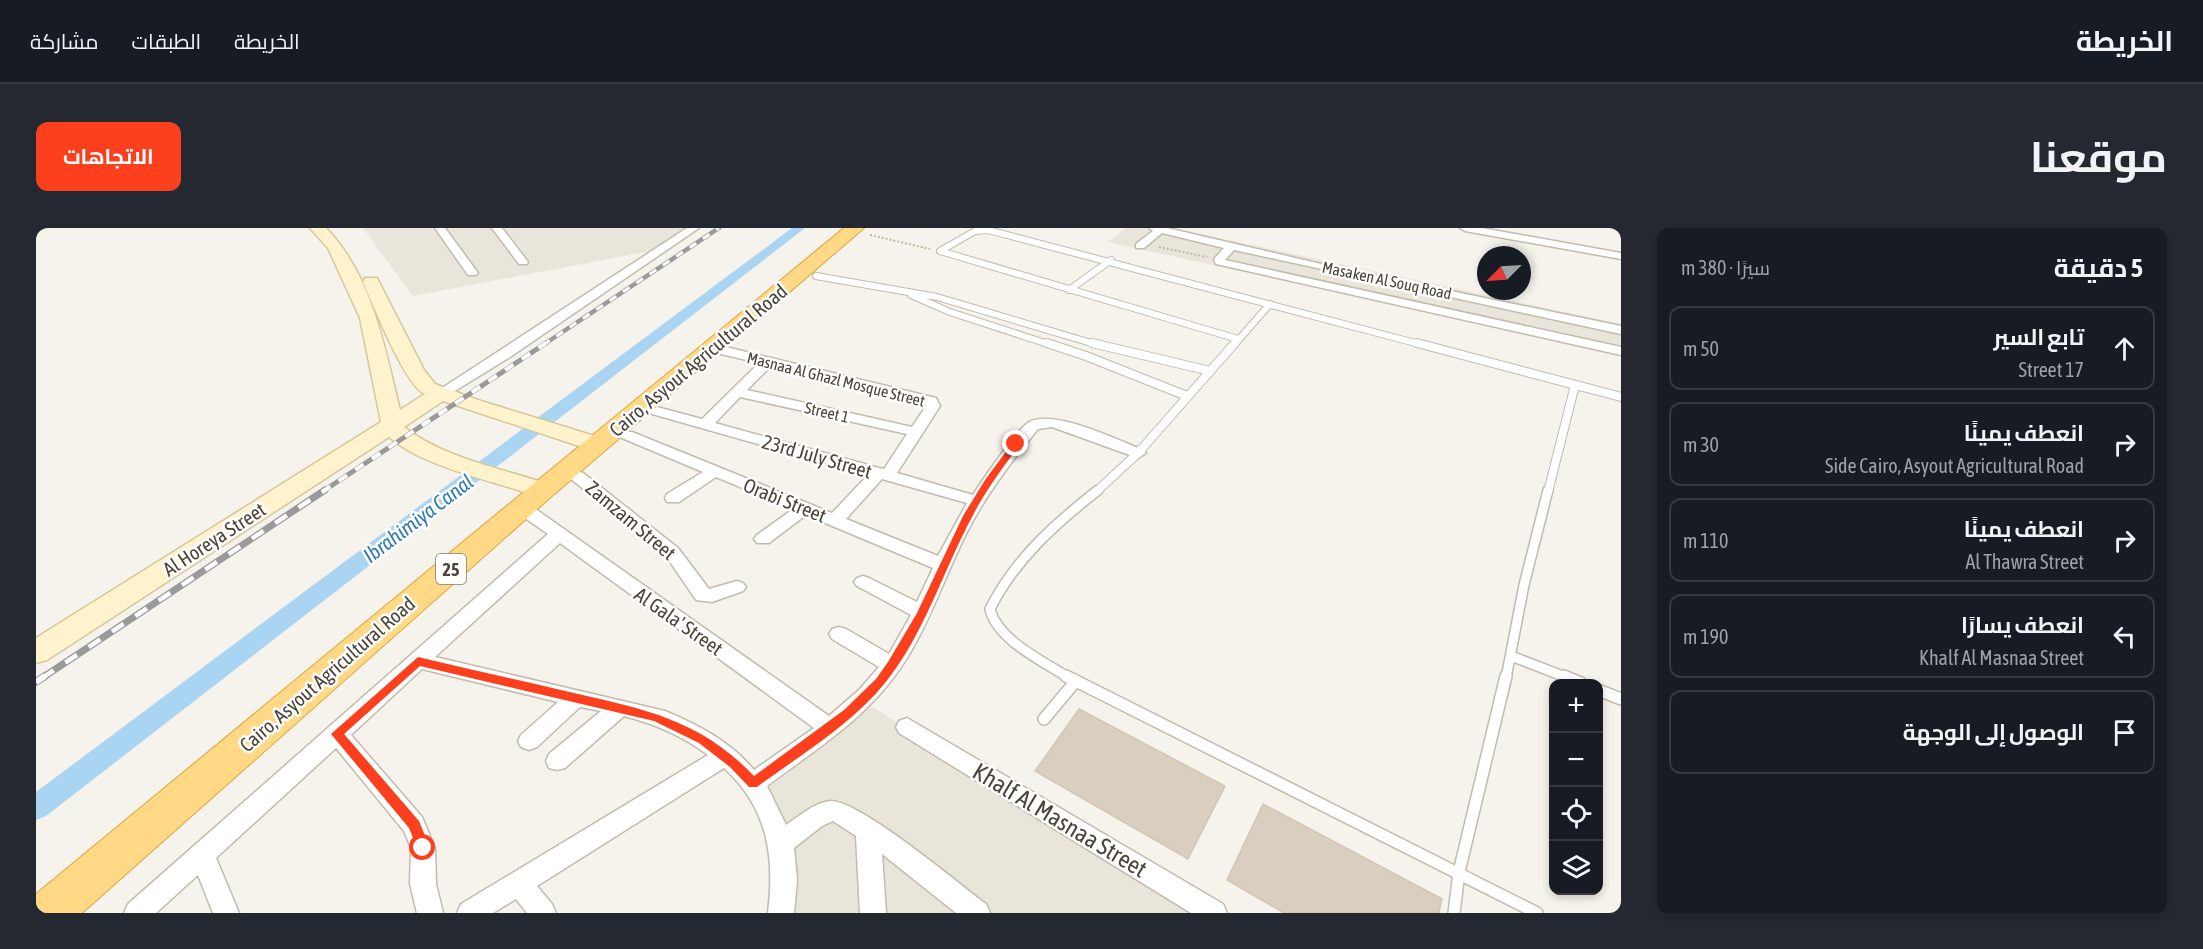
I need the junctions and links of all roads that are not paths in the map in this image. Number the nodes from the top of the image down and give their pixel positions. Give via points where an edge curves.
1 (318, 228) edge
2 (338, 228) edge
3 (440, 228) edge
4 (497, 228) edge
5 (694, 228) edge
6 (1465, 228) edge
7 (1157, 229) edge
8 (865, 230) edge
9 (1142, 245) road end
10 (1232, 246) junction
11 (1621, 256) edge
12 (1111, 260) junction
13 (523, 262) dead end
14 (1334, 270) junction
15 (472, 273) dead end
16 (816, 276) junction
17 (1325, 286) junction
18 (1069, 290) junction
19 (907, 293) junction
20 (1448, 293) junction
21 (1270, 304) junction
22 (1440, 311) junction
23 (1565, 318) junction
24 (1621, 330) edge
25 (1238, 339) junction
26 (1565, 339) junction
27 (1078, 340) junction
28 (1069, 350) junction
29 (726, 351) junction
30 (1621, 351) edge
31 (768, 361) junction
32 (1210, 371) junction
33 (1575, 385) junction
34 (737, 392) junction
35 (440, 394) junction
36 (1187, 396) junction
37 (1621, 397) edge
38 (657, 411) junction
39 (705, 424) junction
40 (392, 425) junction
41 (916, 432) junction
42 (627, 435) junction
43 (583, 440) junction
44 (1138, 453) junction
45 (715, 471) junction
46 (883, 474) junction
47 (577, 476) junction
48 (530, 495) junction
49 (673, 498) dead end
50 (977, 501) junction
51 (805, 508) junction
52 (835, 520) junction
53 (558, 535) junction
54 (763, 539) dead end
55 (943, 565) junction
56 (862, 582) dead end
57 (737, 586) dead end
58 (922, 613) junction
59 (839, 634) dead end
60 (36, 652) edge
61 (1510, 656) junction
62 (418, 661) junction
63 (892, 665) junction
64 (1568, 679) edge
65 (1075, 682) junction
66 (1603, 692) edge
67 (576, 698) junction
68 (1621, 699) edge
69 (619, 708) junction
70 (1044, 719) dead end
71 (828, 727) junction
72 (907, 727) dead end
73 (337, 734) junction
74 (529, 741) dead end
75 (725, 756) junction
76 (557, 761) dead end
77 (753, 784) junction
78 (868, 830) junction
79 (782, 843) junction
80 (202, 855) junction
81 (1459, 872) junction
82 (519, 883) junction
83 (48, 913) edge
84 (82, 913) edge
85 (137, 913) edge
86 (226, 913) edge
87 (430, 913) edge
88 (470, 913) edge
89 (543, 913) edge
90 (781, 913) edge
91 (873, 913) edge
92 (977, 913) edge
93 (1214, 913) edge
94 (1454, 913) edge
95 (1537, 913) edge

1 - 40 main road via 335,246 369,318
2 - 35 main road via 351,243 420,380
3 - 15 street
4 - 13 street
5 - 35 street
6 - 11 street
7 - 9 street
7 - 10 street, Masaken Al Souq Road
8 - 16 highway, Cairo, Asyout Agricultural Road / 25
8 - 43 highway, Cairo, Asyout Agricultural Road / 25
10 - 14 street, Masaken Al Souq Road
10 - 17 street via 1219,260
12 - 18 lane
12 - 18 lane via 985,229 940,251
12 - 21 lane
14 - 17 street
14 - 20 street, Masaken Al Souq Road
16 - 19 lane
16 - 29 highway, Cairo, Asyout Agricultural Road / 25
17 - 22 street
18 - 25 lane
19 - 27 lane via 953,302
19 - 28 lane via 950,312
20 - 22 street
20 - 23 street, Masaken Al Souq Road
21 - 25 lane
21 - 33 lane
22 - 26 street
23 - 24 street, Masaken Al Souq Road
23 - 26 street
25 - 32 lane
26 - 30 street
27 - 28 lane
27 - 32 lane
28 - 36 lane
29 - 31 street, Masnaa Al Ghazl Mosque Street
29 - 38 highway, Cairo, Asyout Agricultural Road / 25
31 - 34 street
31 - 41 street, Masnaa Al Ghazl Mosque Street via 928,400 933,406
32 - 36 lane
33 - 37 lane
33 - 61 lane
34 - 39 street
34 - 41 street, Street 1
35 - 40 main road, Al Horeya Street
35 - 43 main road
36 - 44 lane
38 - 39 street, 23rd July Street
38 - 42 highway, Cairo, Asyout Agricultural Road / 25
39 - 46 street, 23rd July Street
40 - 48 main road via 402,438 425,450
40 - 60 main road, Al Horeya Street
41 - 46 street, Masnaa Al Ghazl Mosque Street
42 - 45 street, Orabi Street
42 - 47 highway, Cairo, Asyout Agricultural Road / 25
43 - 48 highway, Cairo, Asyout Agricultural Road / 25
44 - 50 street via 1053,422 1039,422 1009,453
44 - 65 lane via 1027,552 990,609 1004,635
45 - 49 street
45 - 51 street, Orabi Street
46 - 50 street, 23rd July Street
46 - 52 street, Masnaa Al Ghazl Mosque Street
47 - 48 highway, Cairo, Asyout Agricultural Road / 25
47 - 57 street, Zamzam Street via 660,541 703,595 712,596
48 - 53 street, Al Gala' Street
48 - 83 highway, Cairo, Asyout Agricultural Road / 25
48 - 84 highway, Cairo, Asyout Agricultural Road / 25 via 215,797
50 - 55 street
51 - 52 street, Orabi Street
51 - 54 street
52 - 55 street, Orabi Street
53 - 62 street
53 - 71 street, Al Gala' Street
55 - 58 street
56 - 58 street
58 - 63 street
59 - 63 street
61 - 64 lane
61 - 81 lane
62 - 67 street
62 - 73 street
63 - 71 street via 865,698
65 - 70 lane
65 - 81 lane
66 - 68 lane
67 - 69 street
67 - 74 street
69 - 75 street via 679,726
69 - 76 street
71 - 77 street
72 - 93 street, Khalf Al Masnaa Street
73 - 80 street
73 - 87 street via 420,836 423,884
75 - 77 street
75 - 82 street
77 - 79 street via 769,808
78 - 79 street via 841,812 825,812
78 - 91 street
78 - 92 street
79 - 90 street
80 - 85 street
80 - 86 street
81 - 94 lane
81 - 95 lane
82 - 88 street
82 - 89 street

